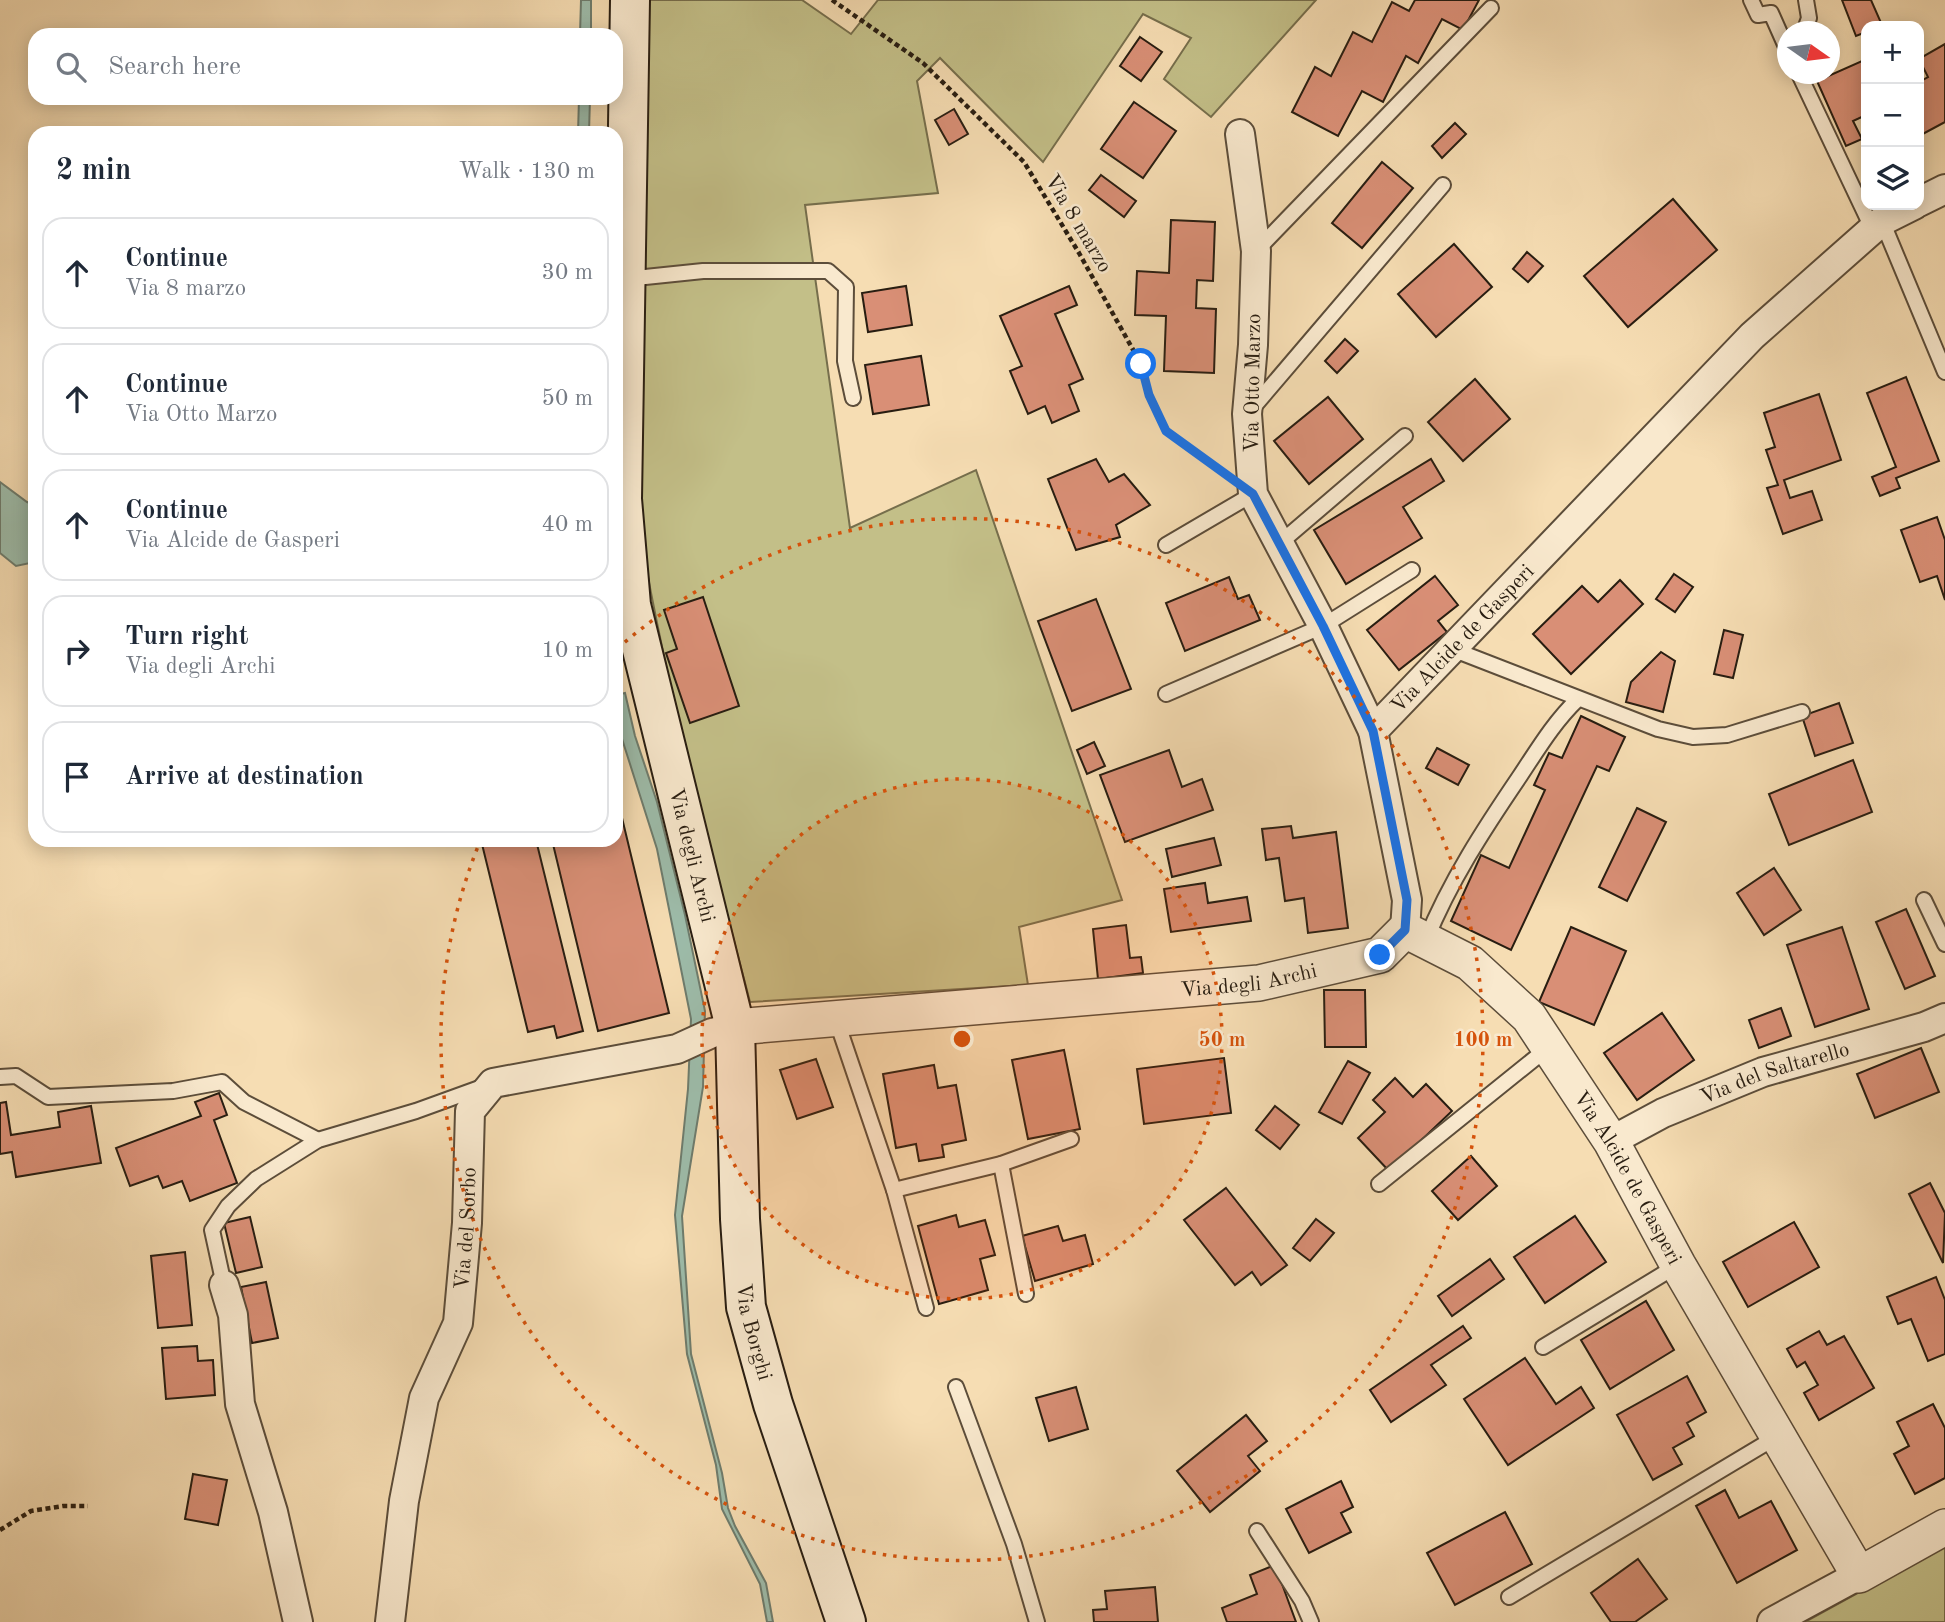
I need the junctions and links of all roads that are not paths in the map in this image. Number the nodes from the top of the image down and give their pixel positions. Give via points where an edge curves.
1 (630, 0) edge
2 (1751, 0) edge
3 (1806, 0) edge
4 (1491, 8) dead end
5 (1808, 21) edge
6 (1777, 25) edge
7 (1804, 84) edge
8 (1240, 134) dead end
9 (623, 163) edge
10 (1443, 185) dead end
11 (1945, 189) edge
12 (1924, 200) edge
13 (1905, 210) edge
14 (623, 217) edge
15 (1877, 226) junction
16 (1256, 251) junction
17 (625, 280) junction
18 (623, 330) edge
19 (1945, 372) edge
20 (853, 398) dead end
21 (1247, 414) junction
22 (1405, 436) dead end
23 (1253, 494) junction
24 (623, 511) edge
25 (1280, 543) junction
26 (1166, 545) dead end
27 (1412, 570) dead end
28 (1323, 626) junction
29 (1452, 649) junction
30 (1166, 694) dead end
31 (1578, 699) junction
32 (1802, 712) dead end
33 (1373, 731) junction
34 (1924, 900) dead end
35 (1415, 935) junction
36 (1945, 944) edge
37 (836, 1018) junction
38 (1945, 1018) edge
39 (723, 1030) junction
40 (1549, 1047) junction
41 (0, 1077) edge
42 (493, 1083) junction
43 (1071, 1139) dead end
44 (318, 1140) junction
45 (1611, 1141) junction
46 (1001, 1164) junction
47 (1379, 1184) dead end
48 (894, 1190) junction
49 (1678, 1265) junction
50 (224, 1285) joint
51 (1026, 1294) dead end
52 (926, 1308) dead end
53 (1543, 1347) dead end
54 (956, 1387) dead end
55 (1779, 1435) junction
56 (1945, 1527) edge
57 (1257, 1531) dead end
58 (1859, 1575) junction
59 (1508, 1597) dead end
60 (298, 1622) edge
61 (390, 1622) edge
62 (846, 1622) edge
63 (1037, 1622) edge
64 (1311, 1622) edge
65 (1772, 1622) edge

1 - 9 main road, Via degli Archi
2 - 6 lane via 1758,15 1771,13
3 - 5 lane
4 - 16 lane
7 - 15 lane
8 - 16 street, Via Otto Marzo
10 - 21 lane
11 - 12 street
13 - 15 street, Via Alcide de Gasperi
14 - 17 main road, Via degli Archi
15 - 19 lane
15 - 29 street, Via Alcide de Gasperi via 1752,336
16 - 21 street, Via Otto Marzo
17 - 18 main road, Via degli Archi
17 - 20 lane via 702,271 828,271 846,287 845,361
21 - 23 street, Via Otto Marzo
22 - 25 lane
23 - 25 street, Via Otto Marzo
23 - 26 lane
24 - 39 main road, Via degli Archi via 631,605
25 - 28 street, Via Otto Marzo
27 - 28 lane
28 - 30 lane
28 - 33 street, Via Otto Marzo
29 - 31 lane
29 - 33 street, Via Alcide de Gasperi
31 - 32 lane via 1693,737 1727,735
31 - 35 lane via 1560,717
33 - 35 street, Via Alcide de Gasperi
34 - 36 lane
35 - 37 street, Via degli Archi via 1380,955 1259,983
35 - 40 street, Via Alcide de Gasperi via 1470,963 1529,1017
37 - 39 street, Via degli Archi
37 - 48 lane
38 - 45 street, Via del Saltarello via 1763,1072 1663,1113
39 - 42 street via 677,1049
39 - 62 main road, Via Borghi via 746,1307 773,1404
40 - 45 street, Via Alcide de Gasperi
40 - 47 lane
41 - 44 lane via 16,1076 48,1097 173,1091 222,1082 244,1101
42 - 44 lane
42 - 61 street, Via del Sorbo via 470,1111 458,1323 424,1398 404,1501
43 - 46 lane
44 - 50 lane via 256,1179 228,1206 212,1230
45 - 49 street, Via Alcide de Gasperi
46 - 48 lane
46 - 51 lane
48 - 52 lane
49 - 53 lane
49 - 55 street, Via Alcide de Gasperi
50 - 60 street via 233,1315 240,1404 273,1512
54 - 63 lane via 1014,1544
55 - 58 street, Via Alcide de Gasperi
55 - 59 lane
56 - 58 street
57 - 64 lane
58 - 65 street

